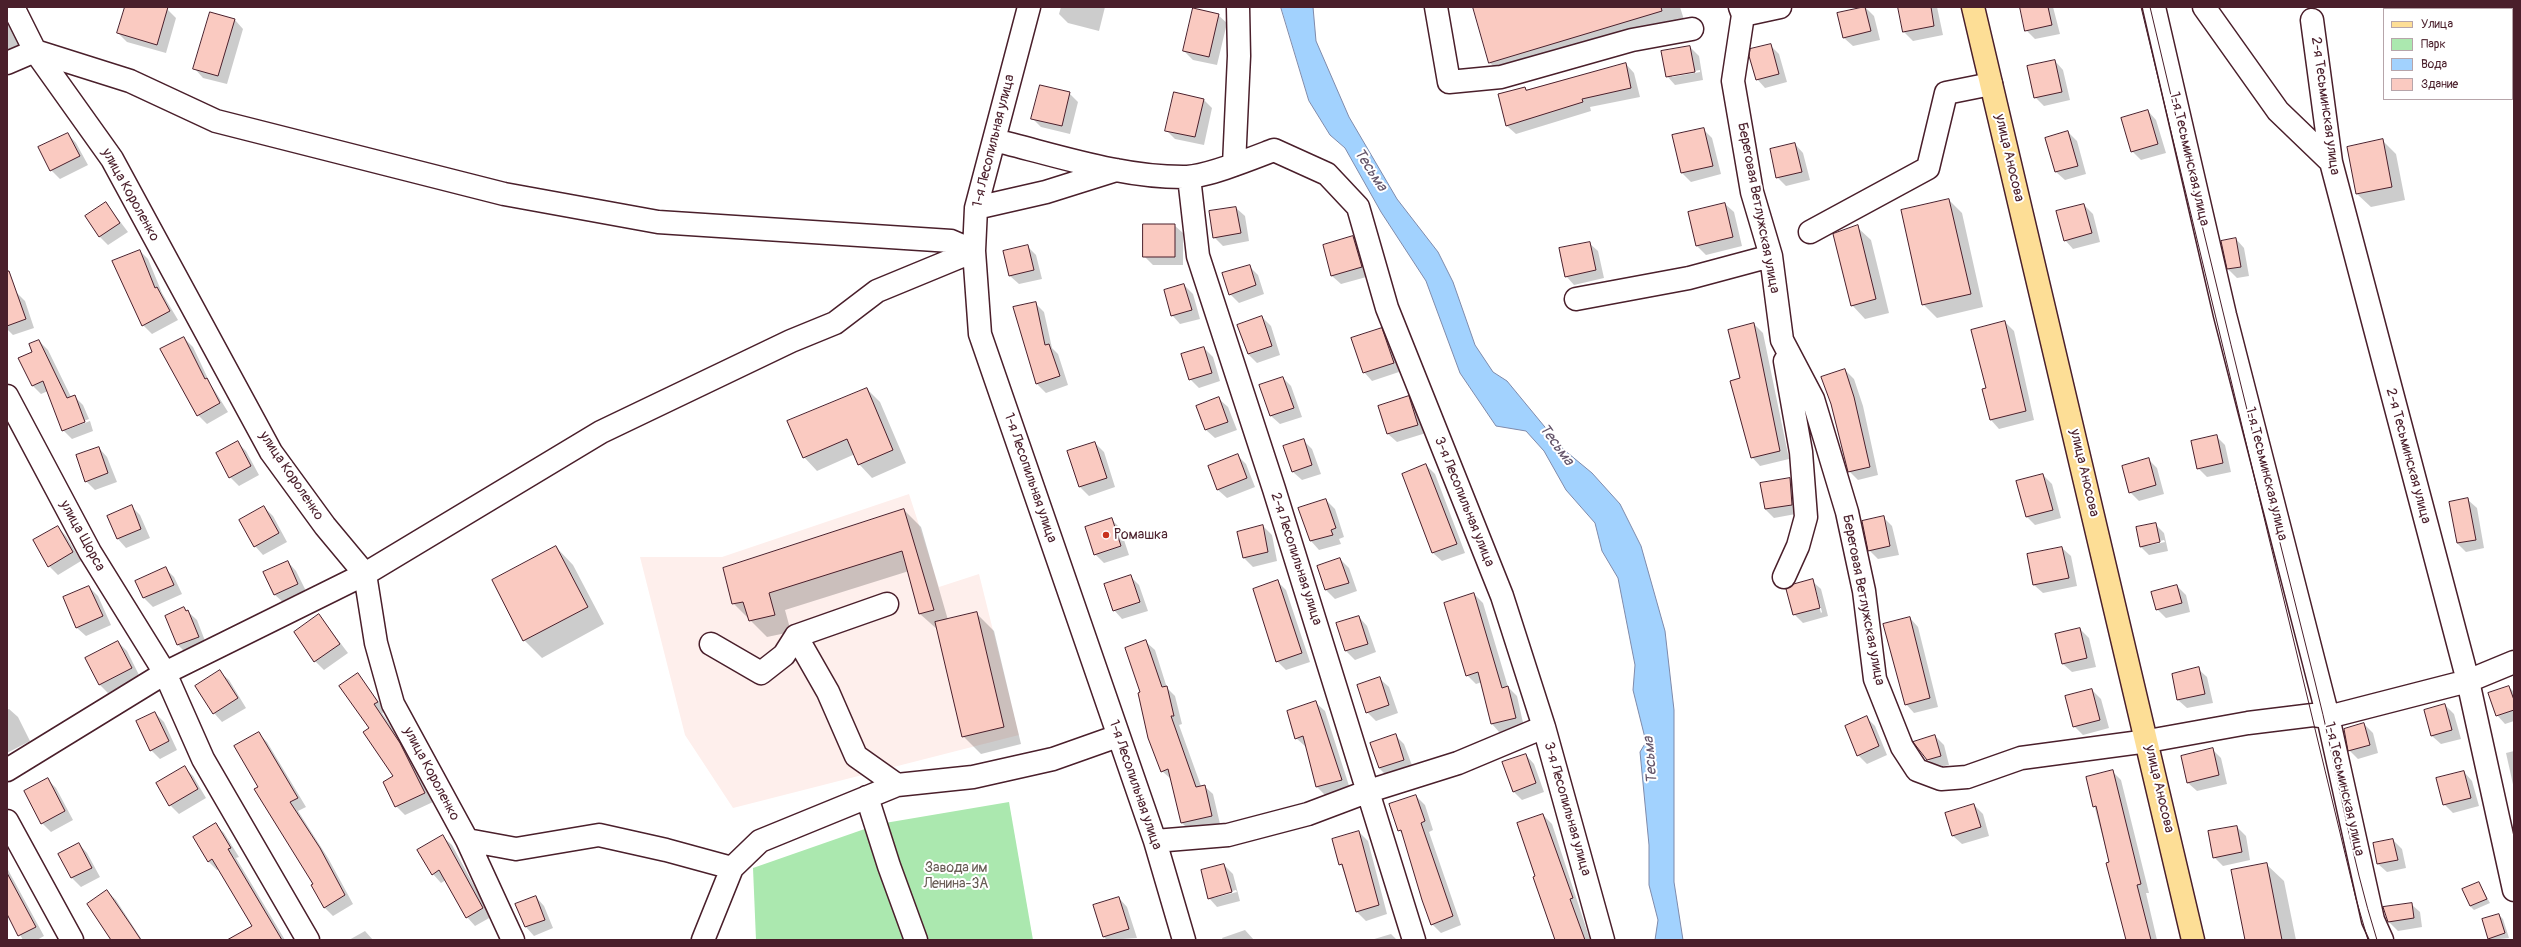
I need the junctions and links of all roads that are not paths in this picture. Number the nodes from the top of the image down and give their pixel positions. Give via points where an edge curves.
1 (13, 7) edge
2 (1029, 7) edge
3 (1238, 7) edge
4 (1436, 7) edge
5 (1780, 7) edge
6 (1973, 7) edge
7 (2154, 7) edge
8 (2204, 7) edge
9 (1742, 11) edge
10 (2312, 20) dead end
11 (1692, 29) dead end
12 (35, 51) junction
13 (7, 63) edge
14 (1991, 84) junction
15 (994, 140) junction
16 (2331, 162) junction
17 (1234, 165) junction
18 (1116, 170) junction
19 (1189, 177) junction
20 (976, 208) junction
21 (1810, 232) dead end
22 (974, 252) junction
23 (1771, 256) junction
24 (1576, 299) dead end
25 (1782, 340) junction
26 (7, 396) edge
27 (365, 574) junction
28 (1784, 577) dead end
29 (887, 604) dead end
30 (796, 636) junction
31 (711, 644) dead end
32 (2514, 662) edge
33 (165, 673) junction
34 (2468, 681) junction
35 (2328, 717) junction
36 (1544, 727) junction
37 (1118, 736) junction
38 (2148, 741) junction
39 (7, 770) edge
40 (897, 785) junction
41 (1369, 791) junction
42 (868, 797) junction
43 (7, 821) edge
44 (467, 840) junction
45 (1155, 841) junction
46 (732, 868) junction
47 (2514, 890) edge
48 (72, 940) edge
49 (308, 940) edge
50 (513, 940) edge
51 (703, 940) edge
52 (916, 940) edge
53 (1184, 940) edge
54 (1414, 940) edge
55 (1603, 940) edge
56 (2193, 940) edge
57 (2382, 940) edge

1 - 12 street, улица Короленко
2 - 15 street, 1-я Лесопильная улица
3 - 17 street via 1239,56
4 - 11 street via 1449,82 1501,77 1632,40
5 - 9 street
6 - 14 main road, улица Аносова
7 - 35 street, 1-я Тесьминская улица via 2225,315
8 - 16 street via 2278,111
9 - 23 street, Береговая Ветлужская улица via 1733,81 1752,192
10 - 16 street, 2-я Тесьминская улица
12 - 13 street
12 - 22 street via 130,81 216,121 504,194 658,222 951,240
12 - 27 street, улица Короленко via 112,159 271,452 325,526
14 - 21 street via 1946,93 1928,168
14 - 38 main road, улица Аносова
15 - 18 street
15 - 20 street, 1-я Лесопильная улица
16 - 34 street, 2-я Тесьминская улица
17 - 19 street, 3-я Лесопильная улица
17 - 36 street, 3-я Лесопильная улица via 1274,150 1327,174 1358,207 1386,308 1502,596
18 - 19 street
18 - 20 street via 1046,192
19 - 41 street, 2-я Лесопильная улица via 1198,256
20 - 22 street, 1-я Лесопильная улица
22 - 27 street via 877,291 835,323 791,341 601,432
22 - 37 street, 1-я Лесопильная улица via 980,334
23 - 24 street via 1689,278
23 - 25 street, Береговая Ветлужская улица
25 - 28 street via 1801,452 1806,517 1798,546
25 - 38 street, Береговая Ветлужская улица via 1812,399 1846,512 1864,591 1876,679 1902,747 1917,770 1940,779 1967,777 2021,758
26 - 33 street, улица Щорса via 90,552
27 - 33 street
27 - 44 street, улица Короленко via 376,643 393,704
29 - 30 street
30 - 31 street via 784,655 761,673
30 - 40 street via 828,692 856,756
32 - 34 street
33 - 39 street
33 - 49 street, улица Щорса via 203,759
34 - 35 street
34 - 47 street, 2-я Тесьминская улица
35 - 38 street via 2313,715 2248,723
35 - 57 street, 1-я Тесьминская улица via 2373,920
36 - 41 street via 1458,763
36 - 55 street, 3-я Лесопильная улица
37 - 40 street via 1053,759 973,777
37 - 45 street, 1-я Лесопильная улица
38 - 56 main road, улица Аносова
40 - 42 street
41 - 45 street via 1308,814 1228,835
41 - 54 street, 2-я Лесопильная улица
42 - 46 street via 760,842
42 - 52 street via 889,866
43 - 48 street
44 - 46 street via 516,849 599,835
44 - 50 street, улица Короленко
45 - 53 street, 1-я Лесопильная улица
46 - 51 street

